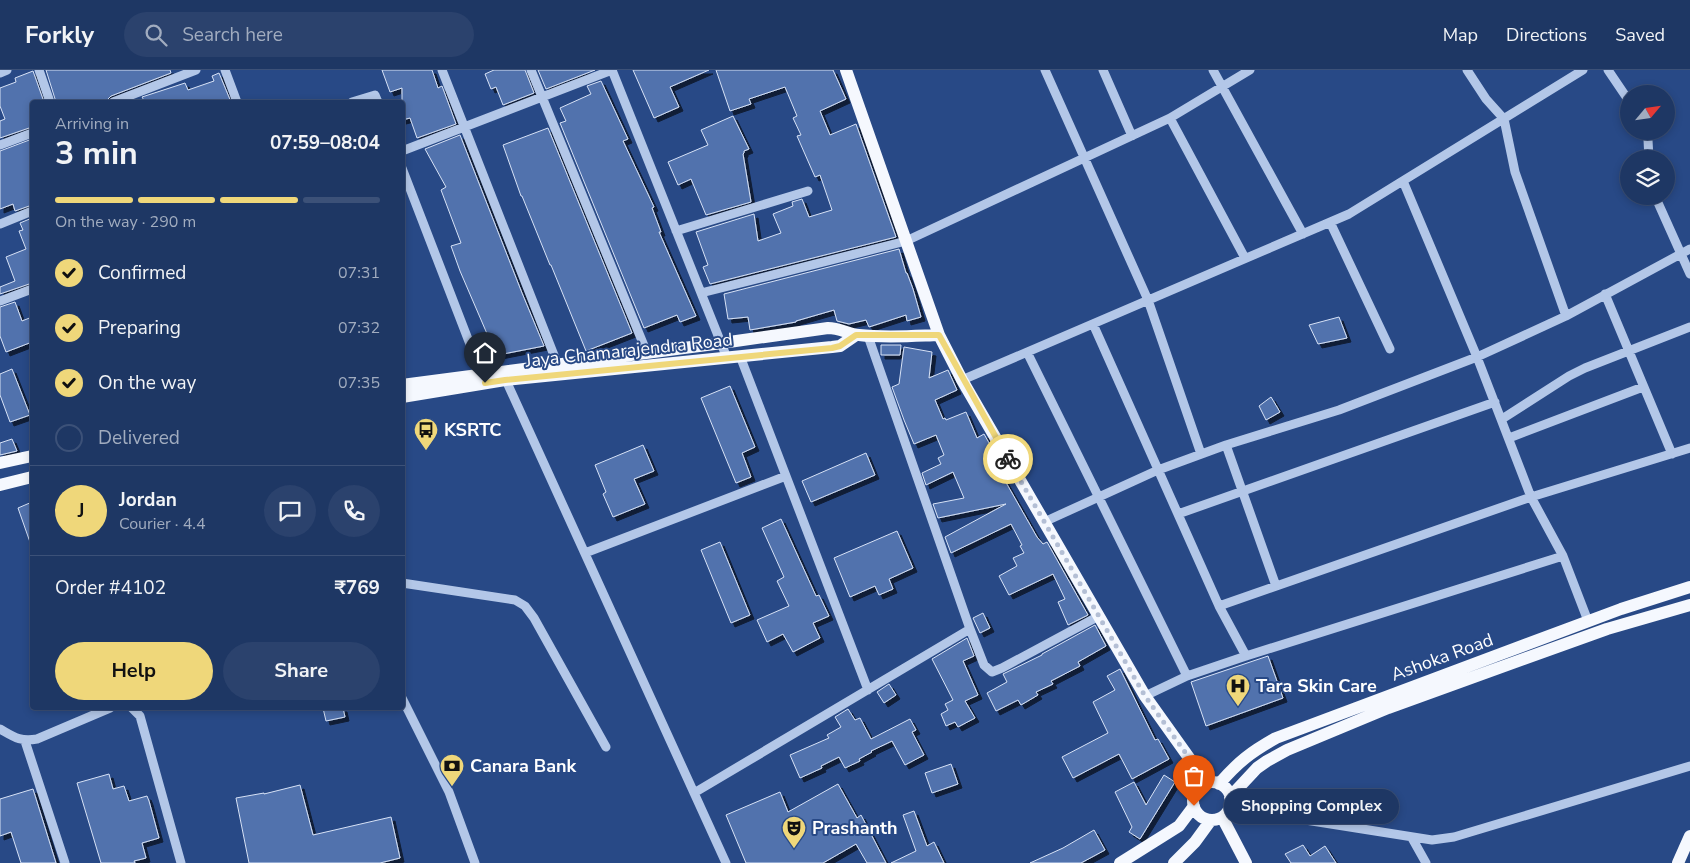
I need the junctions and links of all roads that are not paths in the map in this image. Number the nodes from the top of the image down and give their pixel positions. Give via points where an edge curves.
1 (7, 70) edge
2 (39, 70) edge
3 (196, 70) edge
4 (225, 70) edge
5 (442, 70) edge
6 (531, 70) edge
7 (846, 70) edge
8 (1045, 70) edge
9 (1103, 70) edge
10 (1213, 70) edge
11 (1250, 70) edge
12 (1466, 70) edge
13 (1583, 70) edge
14 (1608, 70) edge
15 (0, 73) edge
16 (1222, 86) junction
17 (1620, 88) edge
18 (542, 97) junction
19 (49, 100) edge
20 (118, 100) edge
21 (236, 100) edge
22 (359, 100) edge
23 (377, 100) edge
24 (1170, 118) junction
25 (1504, 119) junction
26 (465, 128) junction
27 (30, 134) edge
28 (1132, 136) junction
29 (0, 144) edge
30 (405, 150) edge
31 (1084, 158) junction
32 (405, 176) edge
33 (1403, 181) junction
34 (808, 191) dead end
35 (1660, 205) edge
36 (30, 212) edge
37 (1330, 222) junction
38 (0, 224) edge
39 (676, 231) junction
40 (1303, 234) junction
41 (906, 241) junction
42 (1690, 249) edge
43 (1680, 254) junction
44 (1245, 258) junction
45 (1690, 274) edge
46 (30, 290) edge
47 (701, 293) junction
48 (1605, 294) junction
49 (1148, 300) junction
50 (0, 301) edge
51 (1566, 316) junction
52 (1093, 324) junction
53 (1690, 327) edge
54 (939, 335) junction
55 (862, 336) junction
56 (722, 343) junction
57 (1390, 349) dead end
58 (1628, 351) junction
59 (1027, 352) junction
60 (647, 353) junction
61 (733, 357) junction
62 (1477, 357) junction
63 (559, 370) junction
64 (504, 376) junction
65 (483, 379) junction
66 (962, 380) junction
67 (405, 385) edge
68 (1643, 387) junction
69 (405, 396) edge
70 (1495, 402) junction
71 (1502, 419) junction
72 (1509, 438) junction
73 (1226, 445) junction
74 (1690, 448) edge
75 (1201, 454) junction
76 (1672, 454) junction
77 (30, 456) edge
78 (0, 463) edge
79 (1158, 470) junction
80 (786, 476) junction
81 (30, 478) edge
82 (0, 485) edge
83 (1242, 491) junction
84 (1097, 497) junction
85 (1531, 497) junction
86 (1178, 514) junction
87 (1044, 522) junction
88 (585, 553) junction
89 (1563, 556) junction
90 (405, 582) edge
91 (1276, 586) junction
92 (1690, 587) edge
93 (1690, 605) edge
94 (1219, 606) junction
95 (1099, 616) junction
96 (1588, 621) junction
97 (970, 629) junction
98 (1246, 656) junction
99 (1187, 676) junction
100 (868, 690) junction
101 (1145, 696) junction
102 (405, 704) edge
103 (105, 710) edge
104 (134, 710) edge
105 (0, 729) edge
106 (25, 741) junction
107 (606, 747) dead end
108 (1690, 766) edge
109 (1213, 783) junction
110 (694, 793) junction
111 (1194, 806) junction
112 (1223, 810) junction
113 (1690, 836) edge
114 (1412, 838) junction
115 (65, 863) edge
116 (181, 863) edge
117 (475, 863) edge
118 (726, 863) edge
119 (1120, 863) edge
120 (1174, 863) edge
121 (1246, 863) edge
122 (1426, 863) edge
123 (1678, 863) edge

1 - 15 street
2 - 19 street
3 - 20 street
4 - 21 street
5 - 26 street
6 - 18 street
7 - 41 main road
8 - 31 street
9 - 28 street
10 - 16 street
11 - 16 street
12 - 25 street
13 - 25 street
14 - 17 street
16 - 24 street
16 - 40 street
18 - 26 street
18 - 39 street via 612,70
18 - 60 street
22 - 23 street via 375,95
24 - 28 street
24 - 44 street
25 - 33 street
25 - 51 street via 1515,172
26 - 30 street
26 - 63 street
27 - 29 street
28 - 31 street
31 - 41 street
31 - 49 street
32 - 65 street
33 - 37 street
33 - 62 street
34 - 39 street
35 - 43 street
36 - 38 street
37 - 40 street
37 - 57 street
39 - 47 street
40 - 44 street
41 - 47 street
41 - 54 main road
42 - 43 street
43 - 45 street
43 - 48 street
44 - 49 street
46 - 50 street
47 - 56 street
48 - 51 street
48 - 58 street
49 - 52 street
49 - 75 street
51 - 62 street
52 - 59 street
52 - 79 street
53 - 58 street
54 - 55 main road, Jaya Chamarajendra Road
54 - 66 main road
55 - 56 main road, Jaya Chamarajendra Road via 828,328
55 - 61 main road, Jaya Chamarajendra Road via 840,346
55 - 97 street
56 - 60 main road, Jaya Chamarajendra Road
56 - 61 street
58 - 68 street
58 - 71 street via 1577,372
59 - 66 street
59 - 84 street
60 - 63 main road, Jaya Chamarajendra Road
61 - 63 main road, Jaya Chamarajendra Road
61 - 80 street
62 - 70 street
62 - 73 street via 1339,410
63 - 64 main road, Jaya Chamarajendra Road
64 - 65 main road, Jaya Chamarajendra Road
64 - 88 street
65 - 67 main road, Jaya Chamarajendra Road
65 - 69 main road, Jaya Chamarajendra Road
66 - 87 main road
68 - 72 street
68 - 76 street
70 - 71 street
70 - 83 street
71 - 72 street
72 - 85 street
73 - 75 street
73 - 83 street
74 - 76 street
75 - 79 street
76 - 85 street
77 - 78 main road
79 - 84 street
79 - 86 street
80 - 88 street
80 - 100 street
81 - 82 main road
83 - 86 street
83 - 91 street
84 - 87 street
84 - 99 street
85 - 89 street
85 - 91 street
86 - 94 street
87 - 95 main road
88 - 110 street
89 - 96 street
89 - 98 street
90 - 107 street via 515,600 525,606
91 - 94 street
92 - 96 main road, Ashoka Road
93 - 112 main road, Ashoka Road via 1580,638 1388,708 1287,750 1257,768
94 - 98 street
95 - 97 street via 992,672 984,665
95 - 101 main road
96 - 109 main road, Ashoka Road via 1276,738 1252,752
97 - 100 street
98 - 99 street
99 - 101 street
100 - 110 street
101 - 109 main road
102 - 117 street via 449,792
103 - 106 street
104 - 116 street via 140,716
105 - 106 street
106 - 115 street
108 - 114 street via 1454,837
109 - 111 main road via 1197,789
109 - 112 main road via 1224,787
110 - 118 street
111 - 112 main road via 1202,818
111 - 119 main road via 1179,826
112 - 114 street
112 - 120 main road, Ashoka Road
112 - 121 main road
113 - 123 main road
114 - 122 street

